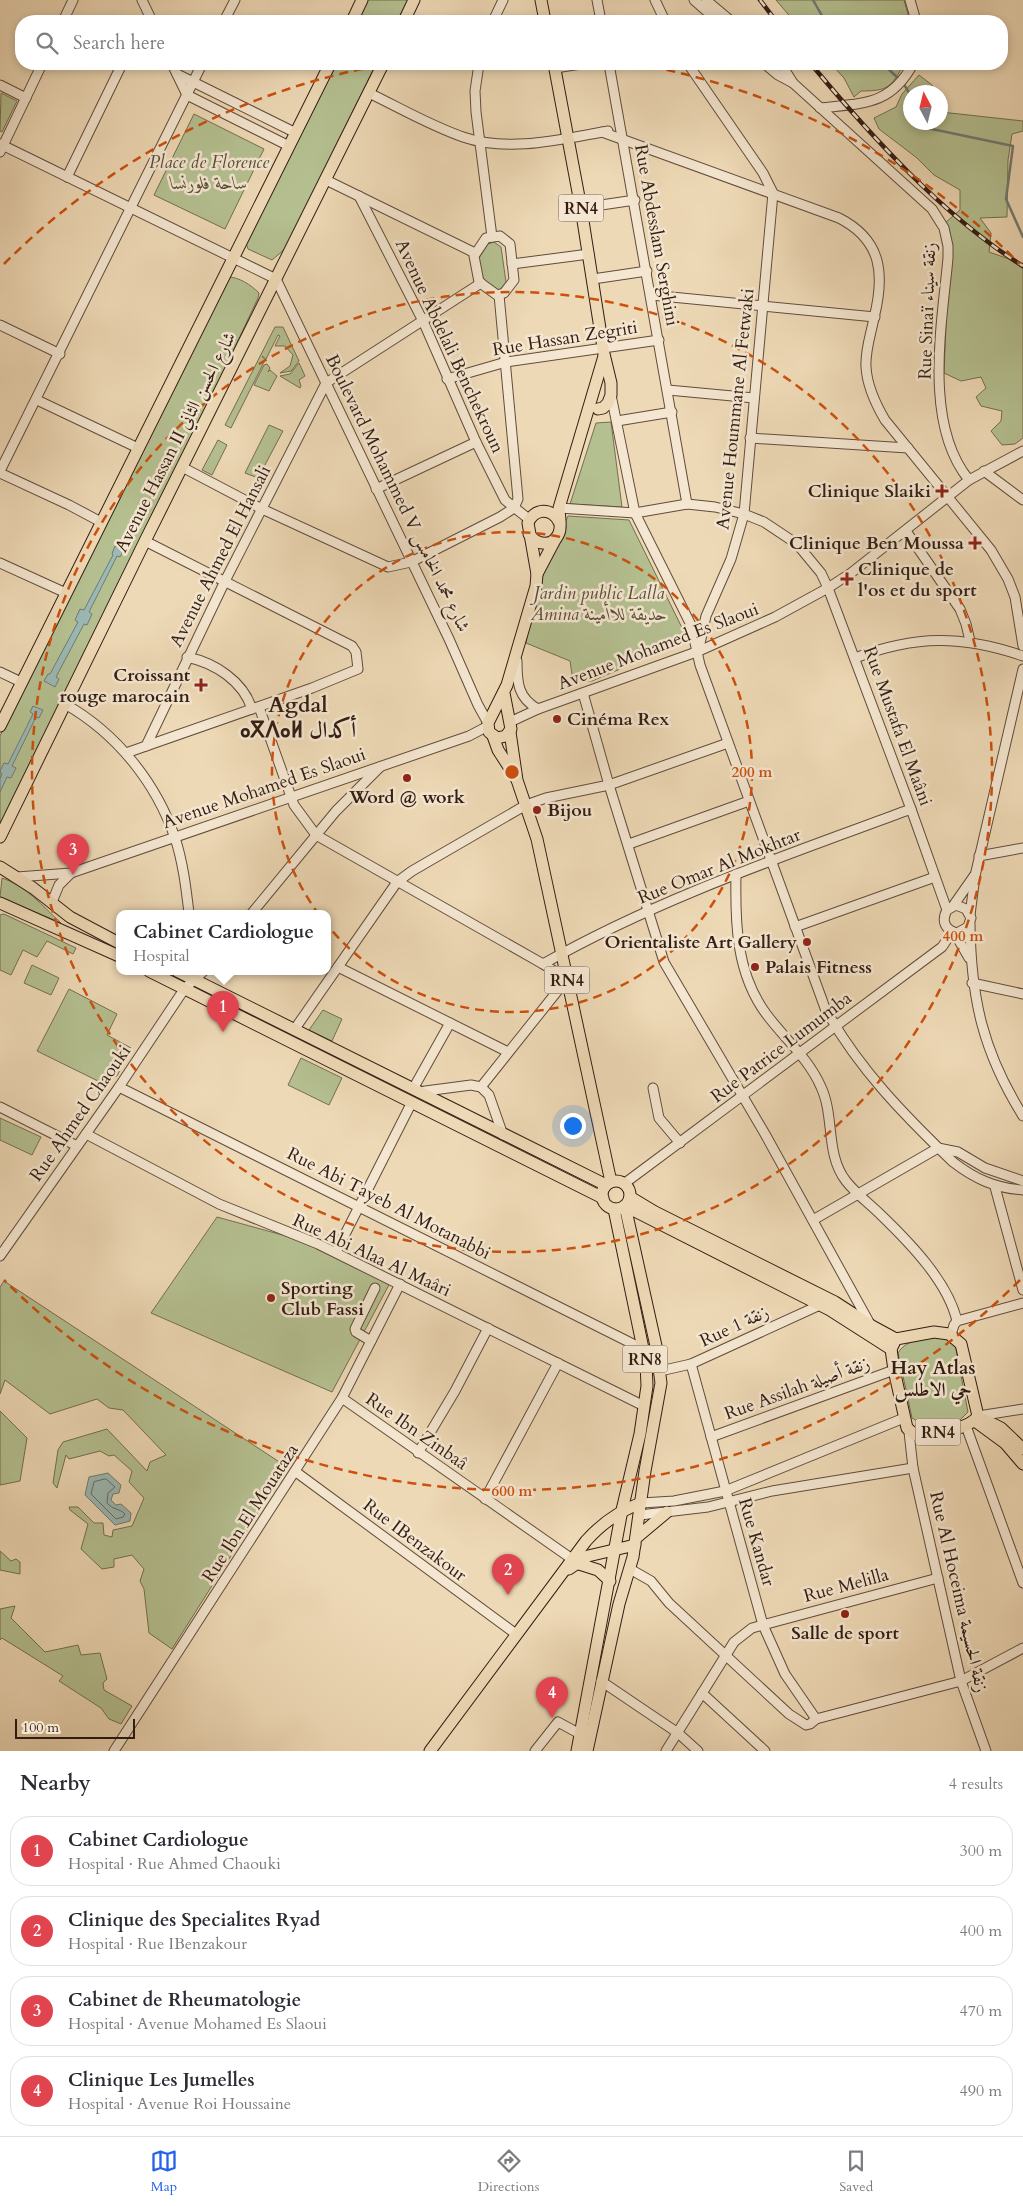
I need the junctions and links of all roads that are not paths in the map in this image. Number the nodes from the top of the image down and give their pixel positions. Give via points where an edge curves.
1 (73, 0) edge
2 (142, 0) edge
3 (235, 0) edge
4 (362, 0) edge
5 (414, 0) edge
6 (491, 0) edge
7 (541, 0) edge
8 (597, 0) edge
9 (656, 0) edge
10 (694, 0) edge
11 (706, 0) edge
12 (910, 0) edge
13 (502, 2) edge
14 (148, 12) junction
15 (65, 15) edge
16 (146, 15) edge
17 (149, 15) edge
18 (227, 15) edge
19 (355, 15) edge
20 (407, 15) edge
21 (497, 15) edge
22 (545, 15) edge
23 (600, 15) edge
24 (662, 15) edge
25 (711, 15) edge
26 (724, 15) edge
27 (914, 15) edge
28 (39, 70) edge
29 (119, 70) edge
30 (175, 70) edge
31 (199, 70) edge
32 (327, 70) edge
33 (380, 70) edge
34 (478, 70) edge
35 (555, 70) edge
36 (610, 70) edge
37 (692, 70) edge
38 (772, 70) edge
39 (785, 70) edge
40 (909, 70) edge
41 (177, 74) junction
42 (193, 81) junction
43 (793, 83) junction
44 (0, 85) edge
45 (369, 93) junction
46 (187, 95) junction
47 (26, 98) junction
48 (820, 108) junction
49 (621, 129) junction
50 (602, 132) junction
51 (296, 133) junction
52 (567, 138) junction
53 (623, 139) junction
54 (479, 141) junction
55 (289, 146) junction
56 (1, 147) edge
57 (67, 176) junction
58 (326, 180) junction
59 (773, 193) junction
60 (358, 196) junction
61 (635, 200) junction
62 (131, 208) junction
63 (581, 208) junction
64 (492, 237) junction
65 (475, 253) junction
66 (588, 254) junction
67 (233, 258) junction
68 (512, 264) junction
69 (647, 271) junction
70 (276, 279) junction
71 (593, 279) junction
72 (481, 283) junction
73 (499, 295) junction
74 (651, 295) junction
75 (762, 305) junction
76 (875, 317) junction
77 (423, 322) junction
78 (0, 325) edge
79 (659, 340) junction
80 (604, 351) junction
81 (60, 354) junction
82 (506, 362) junction
83 (603, 375) junction
84 (447, 379) junction
85 (326, 383) junction
86 (668, 390) junction
87 (611, 395) junction
88 (754, 398) junction
89 (591, 399) junction
90 (37, 400) junction
91 (599, 409) junction
92 (672, 412) junction
93 (617, 421) junction
94 (583, 430) junction
95 (750, 438) junction
96 (476, 442) junction
97 (138, 448) junction
98 (908, 448) junction
99 (1023, 451) edge
100 (182, 467) junction
101 (984, 471) junction
102 (0, 472) edge
103 (969, 480) junction
104 (376, 489) junction
105 (948, 496) junction
106 (1023, 500) edge
107 (687, 504) junction
108 (514, 508) junction
109 (262, 509) junction
110 (555, 510) junction
111 (634, 513) junction
112 (744, 514) junction
113 (530, 520) junction
114 (101, 522) junction
115 (906, 531) junction
116 (529, 534) junction
117 (556, 538) junction
118 (145, 541) junction
119 (411, 562) junction
120 (0, 563) edge
121 (537, 574) junction
122 (224, 581) junction
123 (828, 588) junction
124 (66, 593) junction
125 (970, 641) junction
126 (1023, 646) edge
127 (699, 651) junction
128 (517, 652) junction
129 (187, 656) junction
130 (1023, 656) edge
131 (855, 658) junction
132 (1023, 669) edge
133 (0, 672) edge
134 (21, 682) junction
135 (504, 693) junction
136 (583, 693) junction
137 (65, 704) junction
138 (256, 708) junction
139 (538, 709) junction
140 (509, 724) junction
141 (0, 726) edge
142 (490, 727) junction
143 (728, 743) junction
144 (146, 746) junction
145 (126, 753) junction
146 (383, 764) junction
147 (517, 780) junction
148 (609, 785) junction
149 (290, 796) junction
150 (749, 801) junction
151 (526, 805) junction
152 (911, 809) junction
153 (316, 834) junction
154 (174, 836) junction
155 (0, 837) edge
156 (629, 844) junction
157 (1023, 848) edge
158 (979, 856) junction
159 (771, 861) junction
160 (0, 867) edge
161 (71, 873) junction
162 (736, 874) junction
163 (974, 876) junction
164 (935, 877) junction
165 (17, 878) junction
166 (397, 882) junction
167 (52, 902) junction
168 (0, 903) edge
169 (950, 908) junction
170 (189, 910) edge
171 (254, 910) edge
172 (648, 912) junction
173 (970, 915) junction
174 (970, 924) junction
175 (795, 927) junction
176 (953, 932) junction
177 (116, 942) edge
178 (561, 954) junction
179 (116, 955) edge
180 (970, 960) junction
181 (543, 964) junction
182 (338, 967) junction
183 (157, 975) edge
184 (191, 976) edge
185 (567, 979) junction
186 (972, 983) junction
187 (185, 988) junction
188 (1023, 994) edge
189 (450, 1023) junction
190 (835, 1027) junction
191 (294, 1030) junction
192 (508, 1052) junction
193 (801, 1054) junction
194 (481, 1086) junction
195 (120, 1087) junction
196 (653, 1088) dead end
197 (416, 1090) junction
198 (742, 1096) junction
199 (412, 1102) junction
200 (0, 1107) edge
201 (1023, 1116) edge
202 (86, 1134) junction
203 (503, 1135) junction
204 (680, 1143) junction
205 (77, 1146) junction
206 (938, 1148) junction
207 (1023, 1181) edge
208 (609, 1184) junction
209 (625, 1184) junction
210 (995, 1187) junction
211 (1023, 1190) edge
212 (859, 1194) junction
213 (602, 1198) junction
214 (624, 1204) junction
215 (359, 1207) junction
216 (813, 1220) junction
217 (336, 1252) junction
218 (0, 1256) edge
219 (400, 1284) junction
220 (375, 1288) dead end
221 (1023, 1290) edge
222 (1023, 1303) edge
223 (820, 1305) junction
224 (957, 1322) junction
225 (872, 1326) junction
226 (488, 1328) junction
227 (951, 1335) junction
228 (371, 1342) junction
229 (894, 1344) junction
230 (643, 1349) junction
231 (558, 1363) junction
232 (691, 1364) junction
233 (894, 1370) junction
234 (660, 1372) junction
235 (342, 1398) junction
236 (644, 1406) junction
237 (1023, 1409) edge
238 (904, 1418) junction
239 (973, 1421) junction
240 (909, 1432) junction
241 (711, 1437) junction
242 (1023, 1449) edge
243 (418, 1453) junction
244 (1023, 1464) edge
245 (913, 1468) junction
246 (296, 1472) junction
247 (725, 1491) junction
248 (485, 1499) junction
249 (728, 1501) junction
250 (641, 1509) junction
251 (622, 1510) junction
252 (666, 1512) junction
253 (635, 1541) junction
254 (615, 1548) junction
255 (574, 1561) junction
256 (630, 1569) junction
257 (938, 1578) junction
258 (610, 1581) junction
259 (1023, 1583) edge
260 (763, 1624) junction
261 (516, 1634) junction
262 (1023, 1648) edge
263 (725, 1655) junction
264 (601, 1681) junction
265 (961, 1681) junction
266 (702, 1694) junction
267 (816, 1719) junction
268 (678, 1733) junction
269 (580, 1734) junction
270 (114, 1751) edge
271 (430, 1751) edge
272 (536, 1751) edge
273 (577, 1751) edge
274 (587, 1751) edge
275 (666, 1751) edge
276 (698, 1751) edge
277 (765, 1751) edge
278 (986, 1751) edge

1 - 15 street
2 - 14 street
3 - 18 street
4 - 19 main road
5 - 20 main road
6 - 13 street
7 - 22 main road
8 - 23 street
9 - 24 street
10 - 25 street
11 - 26 street
12 - 27 street
13 - 21 street
14 - 16 street
14 - 17 street
28 - 47 street
29 - 57 street
30 - 41 street
31 - 42 street
32 - 51 main road, Avenue Hassan II شارع الحسن الثاني
33 - 45 main road, Avenue Hassan II شارع الحسن الثاني
34 - 54 street via 475,91
35 - 52 main road, RN4
36 - 49 street, Rue Abdesslam Serghini
37 - 59 street via 763,173
38 - 43 street, Rue Sinaï زنقة سيناء
39 - 43 street, Rue Sinaï زنقة سيناء
40 - 48 street via 891,93 874,100
41 - 42 street
41 - 46 street
42 - 46 street
42 - 51 street
43 - 48 street, Rue Sinaï زنقة سيناء
44 - 47 street
45 - 54 street via 449,131
45 - 58 main road, Avenue Hassan II شارع الحسن الثاني
46 - 55 street
46 - 62 street
47 - 56 street
48 - 103 street, Rue Sinaï زنقة سيناء via 932,209 944,228 948,258 939,339 940,392 952,452
49 - 50 street
49 - 53 street, Rue Abdesslam Serghini
50 - 52 street
50 - 53 street
51 - 55 main road, Avenue Hassan II شارع الحسن الثاني
52 - 54 street via 527,143
52 - 63 main road, RN4
53 - 59 street
53 - 61 street, Rue Abdesslam Serghini
54 - 64 street
55 - 67 main road, Avenue Hassan II شارع الحسن الثاني
56 - 57 street
57 - 62 street
58 - 60 street
58 - 70 main road, Avenue Hassan II شارع الحسن الثاني
59 - 75 street, Avenue Hoummane Al Fetwaki
59 - 76 street via 844,220 869,240 879,265
60 - 65 street
60 - 77 street, Avenue Abdelali Benchekroun
61 - 63 street
61 - 69 street, Rue Abdesslam Serghini
62 - 67 street
62 - 81 street
63 - 66 main road, RN4
64 - 65 street via 486,238
64 - 68 street via 500,236 509,243
65 - 72 street via 477,279
66 - 68 street
66 - 71 main road, RN4
67 - 70 street
67 - 97 main road, Avenue Hassan II شارع الحسن الثاني
68 - 73 street via 514,282
69 - 71 street
69 - 74 street, Rue Abdesslam Serghini
70 - 85 street, Boulevard Mohammed V شارع محمد الخامس
70 - 100 main road, Avenue Hassan II شارع الحسن الثاني
71 - 80 main road, RN4
72 - 73 street
72 - 77 street
73 - 82 street
74 - 75 street
74 - 79 street, Rue Abdesslam Serghini
75 - 76 street
75 - 88 street, Avenue Hoummane Al Fetwaki
76 - 98 street via 867,353 868,381 878,408
77 - 84 street, Avenue Abdelali Benchekroun
77 - 85 street
78 - 81 street
79 - 80 street, Rue Hassan Zegriti
79 - 86 street, Rue Abdesslam Serghini
80 - 82 street, Rue Hassan Zegriti
80 - 83 main road, RN4
81 - 90 street
82 - 84 street, Rue Hassan Zegriti
82 - 108 street via 518,493
83 - 87 main road, RN4
83 - 89 main road, RN4
84 - 96 street, Avenue Abdelali Benchekroun
85 - 104 street, Boulevard Mohammed V شارع محمد الخامس
85 - 109 street, Avenue Ahmed El Hansali
86 - 88 street
86 - 92 street, Rue Abdesslam Serghini
87 - 91 main road, RN4 via 606,406
87 - 93 street
88 - 95 street, Avenue Hoummane Al Fetwaki
89 - 91 main road via 592,405
89 - 94 main road, RN4
90 - 97 street
90 - 102 street
91 - 93 street
91 - 94 main road, RN4
92 - 93 street
92 - 107 street, Rue Abdesslam Serghini
93 - 111 street
94 - 110 main road, RN4
95 - 98 street
95 - 112 street, Avenue Hoummane Al Fetwaki
96 - 104 street
96 - 108 street, Avenue Abdelali Benchekroun via 505,500
97 - 114 main road, Avenue Hassan II شارع الحسن الثاني
98 - 105 street
99 - 101 street, Avenue Mohamed Es Slaoui
100 - 109 street
100 - 118 main road, Avenue Hassan II شارع الحسن الثاني
101 - 103 street, Avenue Mohamed Es Slaoui
101 - 106 street
102 - 114 street
103 - 105 street, Avenue Mohamed Es Slaoui
104 - 119 street, Boulevard Mohammed V شارع محمد الخامس
105 - 115 street, Avenue Mohamed Es Slaoui
105 - 126 street via 991,550 1008,579 1017,606
107 - 111 street, Rue Mustafa El Maâni
107 - 112 street, Rue Mustafa El Maâni
108 - 113 street, Avenue Abdelali Benchekroun
108 - 119 street
109 - 119 street via 385,566
109 - 122 street, Avenue Ahmed El Hansali
110 - 111 street, Rue Mustafa El Maâni
110 - 113 main road via 539,512
110 - 117 main road, RN4 via 560,530
111 - 127 street via 691,625
112 - 123 street, Rue Mustafa El Maâni via 764,522 797,544 821,573
112 - 127 street, Avenue Hoummane Al Fetwaki via 731,559 706,616
113 - 116 main road, RN4
114 - 124 main road, Avenue Hassan II شارع الحسن الثاني
115 - 123 street, Avenue Mohamed Es Slaoui
115 - 125 street via 960,609
116 - 117 main road via 542,544
116 - 121 main road, RN4
117 - 121 main road, RN4
118 - 122 street
118 - 137 main road, Avenue Hassan II شارع الحسن الثاني
119 - 142 street, Boulevard Mohammed V شارع محمد الخامس
120 - 124 street
121 - 128 main road, RN4
122 - 129 street, Avenue Ahmed El Hansali
122 - 138 street via 352,646 356,652 358,669
123 - 127 street, Avenue Mohamed Es Slaoui via 754,627
123 - 131 street, Rue Mustafa El Maâni
124 - 134 main road, Avenue Hassan II شارع الحسن الثاني
125 - 130 street
125 - 131 street via 939,639 910,642
127 - 136 street, Avenue Mohamed Es Slaoui
127 - 143 street via 700,665
128 - 135 main road, RN4
128 - 139 street via 518,688 521,696
129 - 138 street via 201,660 228,676
129 - 144 street, Avenue Ahmed El Hansali
131 - 152 street, Rue Mustafa El Maâni
132 - 158 street
133 - 134 street
134 - 141 main road, Avenue Hassan II شارع الحسن الثاني
135 - 140 main road, RN4
135 - 142 main road, RN4
136 - 139 street, Avenue Mohamed Es Slaoui
136 - 148 street
137 - 145 street via 96,724
137 - 155 main road, Avenue Hassan II شارع الحسن الثاني
138 - 144 street
138 - 149 street
139 - 140 street, Avenue Mohamed Es Slaoui
140 - 142 main road via 500,715
140 - 142 main road via 502,738
140 - 147 main road, Boulevard Mohammed V شارع محمد الخامس / RN4
142 - 146 street, Avenue Mohamed Es Slaoui
142 - 147 main road, Boulevard Mohammed V شارع محمد الخامس / RN4 via 498,750
143 - 148 street
143 - 150 street
144 - 145 street
145 - 154 street via 154,793
146 - 149 street, Avenue Mohamed Es Slaoui
146 - 153 street
147 - 151 main road, Boulevard Mohammed V شارع محمد الخامس / RN4
148 - 151 street
148 - 156 street
149 - 153 street
149 - 154 street, Avenue Mohamed Es Slaoui
150 - 156 street
150 - 159 street
151 - 166 street
151 - 178 main road, Boulevard Mohammed V شارع محمد الخامس / RN4 via 537,839
152 - 159 street, Rue Omar Al Mokhtar
152 - 164 street, Rue Mustafa El Maâni
153 - 166 street
153 - 171 street
154 - 161 street, Avenue Mohamed Es Slaoui
154 - 170 street
156 - 172 street
157 - 158 street
158 - 163 street
159 - 162 street, Rue Omar Al Mokhtar
159 - 175 street
160 - 165 main road
161 - 165 street, Avenue Mohamed Es Slaoui
161 - 167 street via 59,885
162 - 172 street, Rue Omar Al Mokhtar
162 - 193 street via 736,931 746,975 766,1013
163 - 169 street
163 - 173 street
164 - 169 street, Rue Mustafa El Maâni
164 - 175 street
165 - 167 main road
166 - 181 street
166 - 182 street
167 - 177 main road via 80,924
168 - 179 main road
169 - 173 street via 963,907
169 - 176 street via 944,922
172 - 178 street, Rue Omar Al Mokhtar
172 - 198 street via 664,962
173 - 174 street
174 - 176 street via 963,931
174 - 180 street
175 - 190 street via 817,990
176 - 180 street
176 - 190 street, Rue Patrice Lumumba via 942,947
178 - 181 street, Rue Omar Al Mokhtar
178 - 185 main road, Boulevard Mohammed V شارع محمد الخامس / RN4
180 - 186 street
181 - 185 street
182 - 189 street
182 - 191 street
183 - 187 main road
184 - 187 street, Rue Ahmed Chaouki
184 - 191 main road
185 - 192 street
185 - 208 main road, Boulevard Mohammed V شارع محمد الخامس / RN4
186 - 188 street
186 - 201 street via 993,1061
187 - 195 street, Rue Ahmed Chaouki
187 - 199 main road
189 - 192 street
189 - 197 street
190 - 193 street, Rue Patrice Lumumba
190 - 206 street via 882,1090
191 - 197 main road
192 - 194 street
193 - 198 street, Rue Patrice Lumumba
193 - 212 street via 822,1089 838,1168
194 - 197 street
194 - 203 street via 488,1095
195 - 202 street, Rue Ahmed Chaouki
195 - 215 street, Rue Abi Tayeb Al Motanabbi
196 - 204 street via 659,1118
197 - 203 main road
198 - 204 street, Rue Patrice Lumumba
198 - 216 street
199 - 213 main road
199 - 215 street
200 - 205 street
202 - 205 street, Rue Ahmed Chaouki
202 - 217 street, Rue Abi Alaa Al Maâri via 219,1204
203 - 208 main road
204 - 209 street, Rue Patrice Lumumba
205 - 218 street, Rue Ahmed Chaouki
206 - 207 street via 958,1152 985,1168
206 - 210 street via 965,1171
206 - 212 street
208 - 209 main road via 618,1181
208 - 213 main road
209 - 214 main road, RN8 via 628,1187
210 - 211 street
210 - 221 street
212 - 216 street
212 - 224 street via 914,1248 943,1289
213 - 214 main road via 608,1206
214 - 223 main road
214 - 225 main road via 655,1212 835,1302
214 - 230 main road, RN8
214 - 234 main road, RN8
215 - 217 street
215 - 230 street, Rue Abi Tayeb Al Motanabbi
216 - 225 street
217 - 219 street, Rue Abi Alaa Al Maâri
219 - 226 street, Rue Abi Alaa Al Maâri
219 - 228 street, Rue Ibn El Mouataza
220 - 228 street via 355,1328
222 - 224 street
223 - 229 main road
223 - 232 street, Rue 1 زنقة
224 - 227 street
225 - 229 main road
226 - 231 street, Rue Abi Alaa Al Maâri
226 - 243 street
227 - 229 main road via 934,1332
227 - 239 main road, RN4 via 962,1344
228 - 235 street, Rue Ibn El Mouataza
229 - 233 main road, RN4
230 - 236 main road, RN8 via 647,1380
231 - 236 street, Rue Abi Alaa Al Maâri
231 - 248 street
232 - 234 street, Rue 1 زنقة
232 - 241 street, Rue Kandar
233 - 238 main road, RN4
233 - 241 street, Rue Assilah زنقة أصيلة
234 - 250 main road, RN8 via 659,1400
235 - 243 street, Rue Ibn Zinbaâ
235 - 246 street, Rue Ibn El Mouataza
236 - 251 main road, RN8
237 - 239 street
238 - 240 main road, RN4
238 - 247 street
239 - 240 main road, RN4 via 920,1435
239 - 242 main road, RN4 via 1001,1428
239 - 244 main road, RN4 via 1005,1443
239 - 259 street
240 - 245 street, Rue Al Hoceima زنقة الحسيمة
241 - 247 street, Rue Kandar
243 - 248 street, Rue Ibn Zinbaâ
245 - 249 street
245 - 257 street, Rue Al Hoceima زنقة الحسيمة
246 - 261 street, Rue IBenzakour
246 - 270 street, Rue Ibn El Mouataza
247 - 249 street, Rue Kandar
247 - 250 street
248 - 255 street, Rue Ibn Zinbaâ
249 - 252 street
249 - 260 street, Rue Kandar
250 - 251 main road
250 - 252 street
250 - 253 main road, RN8
251 - 254 main road, RN8
251 - 255 main road via 593,1533
252 - 253 main road
253 - 254 main road
253 - 256 main road, RN8
254 - 255 main road
254 - 258 main road, RN8
255 - 258 main road via 598,1570
255 - 261 main road
256 - 263 street via 651,1581 668,1603
256 - 264 main road, RN8
257 - 260 street, Rue Melilla
257 - 265 street, Rue Al Hoceima زنقة الحسيمة
258 - 269 main road, RN8
260 - 263 street, Rue Melilla via 743,1634
260 - 267 street, Rue Kandar via 785,1674
261 - 271 main road
262 - 265 street
263 - 266 street, Rue Melilla
263 - 267 street via 789,1714 806,1725
264 - 268 street
264 - 274 main road, RN8
265 - 267 street
265 - 278 street, Rue Al Hoceima زنقة الحسيمة
266 - 268 street, Rue Melilla
266 - 277 street
268 - 275 street, Rue Melilla
268 - 276 street
269 - 272 street via 558,1722
269 - 273 main road, RN8

